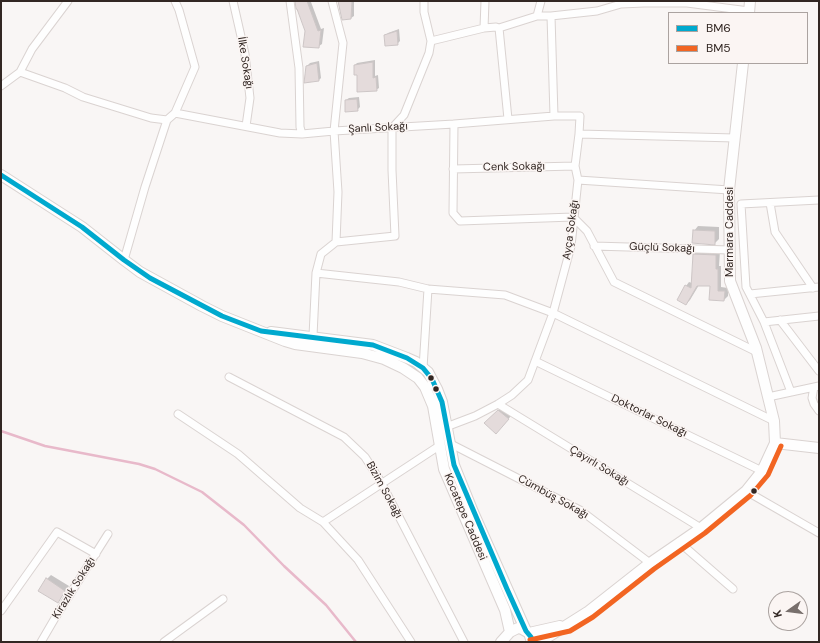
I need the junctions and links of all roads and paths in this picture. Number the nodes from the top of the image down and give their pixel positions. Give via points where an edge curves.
1 (68, 1) edge
2 (175, 1) edge
3 (234, 1) edge
4 (290, 1) edge
5 (332, 1) edge
6 (424, 1) edge
7 (485, 1) edge
8 (541, 1) edge
9 (621, 3) edge
10 (750, 8) edge
11 (537, 16) junction
12 (551, 16) junction
13 (484, 28) junction
14 (499, 28) junction
15 (431, 41) junction
16 (743, 64) edge
17 (20, 72) junction
18 (1, 86) edge
19 (175, 113) junction
20 (554, 116) junction
21 (167, 120) junction
22 (508, 120) junction
23 (454, 124) junction
24 (246, 126) junction
25 (392, 128) junction
26 (334, 131) junction
27 (302, 134) junction
28 (579, 134) junction
29 (735, 138) junction
30 (575, 166) junction
31 (453, 168) junction
32 (1, 176) edge
33 (578, 180) junction
34 (729, 190) junction
35 (819, 200) edge
36 (770, 202) junction
37 (573, 216) junction
38 (336, 242) junction
39 (594, 246) junction
40 (730, 250) junction
41 (124, 260) junction
42 (316, 273) junction
43 (816, 288) edge
44 (428, 289) junction
45 (750, 294) junction
46 (553, 313) junction
47 (819, 316) edge
48 (780, 320) junction
49 (764, 322) junction
50 (312, 341) junction
51 (756, 352) junction
52 (535, 361) junction
53 (423, 368) junction
54 (819, 371) edge
55 (229, 377) dead end
56 (422, 382) junction
57 (817, 386) edge
58 (791, 392) junction
59 (768, 397) junction
60 (498, 404) junction
61 (819, 411) edge
62 (178, 414) dead end
63 (774, 421) junction
64 (441, 428) junction
65 (775, 443) junction
66 (444, 445) junction
67 (819, 448) edge
68 (762, 470) junction
69 (382, 482) junction
70 (746, 491) junction
71 (323, 522) junction
72 (701, 528) junction
73 (819, 533) edge
74 (108, 534) dead end
75 (679, 542) junction
76 (96, 554) junction
77 (650, 563) junction
78 (733, 589) dead end
79 (223, 599) dead end
80 (1, 611) edge
81 (566, 625) junction
82 (529, 635) edge
83 (506, 638) edge
84 (41, 642) edge
85 (164, 642) edge
86 (411, 642) edge
87 (464, 642) edge
88 (540, 642) edge

1 - 17 street via 32,49
2 - 19 street via 196,67
3 - 24 street, İlke Sokağı via 245,54 250,98
4 - 27 street via 299,68
5 - 26 street via 343,43
6 - 15 street
7 - 13 street
8 - 11 street
9 - 10 street via 687,3
9 - 12 street via 597,11
11 - 12 street
11 - 14 street
12 - 20 street
13 - 14 street
13 - 15 street
14 - 22 street
15 - 25 street via 429,53 404,115
16 - 29 main road, Marmara Caddesi
17 - 18 street
17 - 21 street via 83,97 151,118
19 - 21 street
19 - 24 street, Şanlı Sokağı
20 - 22 street, Şanlı Sokağı
20 - 28 street, Ayça Sokağı via 580,116
21 - 41 street
22 - 23 street, Şanlı Sokağı
23 - 25 street, Şanlı Sokağı
23 - 31 street
24 - 27 street, Şanlı Sokağı via 280,133
25 - 26 street, Şanlı Sokağı
25 - 38 street via 395,236
26 - 27 street, Şanlı Sokağı
26 - 38 street via 338,192
28 - 29 street
28 - 30 street, Ayça Sokağı
29 - 34 main road, Marmara Caddesi
30 - 31 street, Cenk Sokağı
30 - 33 street, Ayça Sokağı
31 - 37 street via 454,213 460,221
32 - 41 main road, Kocatepe Caddesi via 82,227
33 - 34 street
33 - 37 street, Ayça Sokağı
34 - 40 main road, Marmara Caddesi
35 - 36 street
36 - 43 street via 775,232
36 - 45 street via 741,204 746,287
37 - 39 street via 587,230
37 - 46 street, Ayça Sokağı via 571,246
38 - 42 street via 321,254
39 - 40 street, Güçlü Sokağı
39 - 51 street via 614,282
40 - 51 main road, Marmara Caddesi via 730,281
41 - 50 main road, Kocatepe Caddesi via 150,278 222,316 285,341
42 - 44 street via 399,282
42 - 50 street
43 - 45 street
44 - 46 street via 505,295
44 - 53 street
45 - 49 street
46 - 52 street, Ayça Sokağı
46 - 63 street
47 - 48 street
48 - 49 street
48 - 54 street
49 - 58 street
50 - 53 main road, Kocatepe Caddesi via 373,345 407,358
50 - 56 main road, Kocatepe Caddesi via 384,359 404,368
51 - 59 main road, Marmara Caddesi
52 - 60 street, Ayça Sokağı via 528,380
52 - 68 street, Doktorlar Sokağı
53 - 56 main road
53 - 64 main road, Kocatepe Caddesi via 428,372 442,402
55 - 69 street, Bizim Sokağı via 344,437 366,457
56 - 64 main road, Kocatepe Caddesi via 430,395
57 - 58 street
57 - 61 street via 812,398
58 - 59 street
59 - 63 main road, Marmara Caddesi
60 - 64 street, Ayça Sokağı via 475,416
60 - 72 street, Çayırlı Sokağı
62 - 71 street via 238,454 300,508
63 - 65 main road, Marmara Caddesi
64 - 66 main road, Kocatepe Caddesi
65 - 67 main road
65 - 68 main road, Marmara Caddesi
66 - 69 street
66 - 77 street, Cümbüş Sokağı via 580,510
66 - 82 main road, Kocatepe Caddesi
66 - 83 main road, Kocatepe Caddesi via 444,469 504,610
68 - 70 main road, Marmara Caddesi
69 - 71 street
69 - 87 street, Bizim Sokağı
70 - 72 main road, Marmara Caddesi
70 - 73 street
71 - 86 street via 358,560
72 - 75 main road, Marmara Caddesi
74 - 76 street, Kirazlık Sokağı
75 - 77 main road, Marmara Caddesi
75 - 78 street
76 - 80 street via 57,532
76 - 84 street, Kirazlık Sokağı
77 - 81 main road, Marmara Caddesi
79 - 85 street
81 - 82 main road, Marmara Caddesi
81 - 88 main road, Marmara Caddesi
82 - 83 main road, Marmara Caddesi via 518,628

